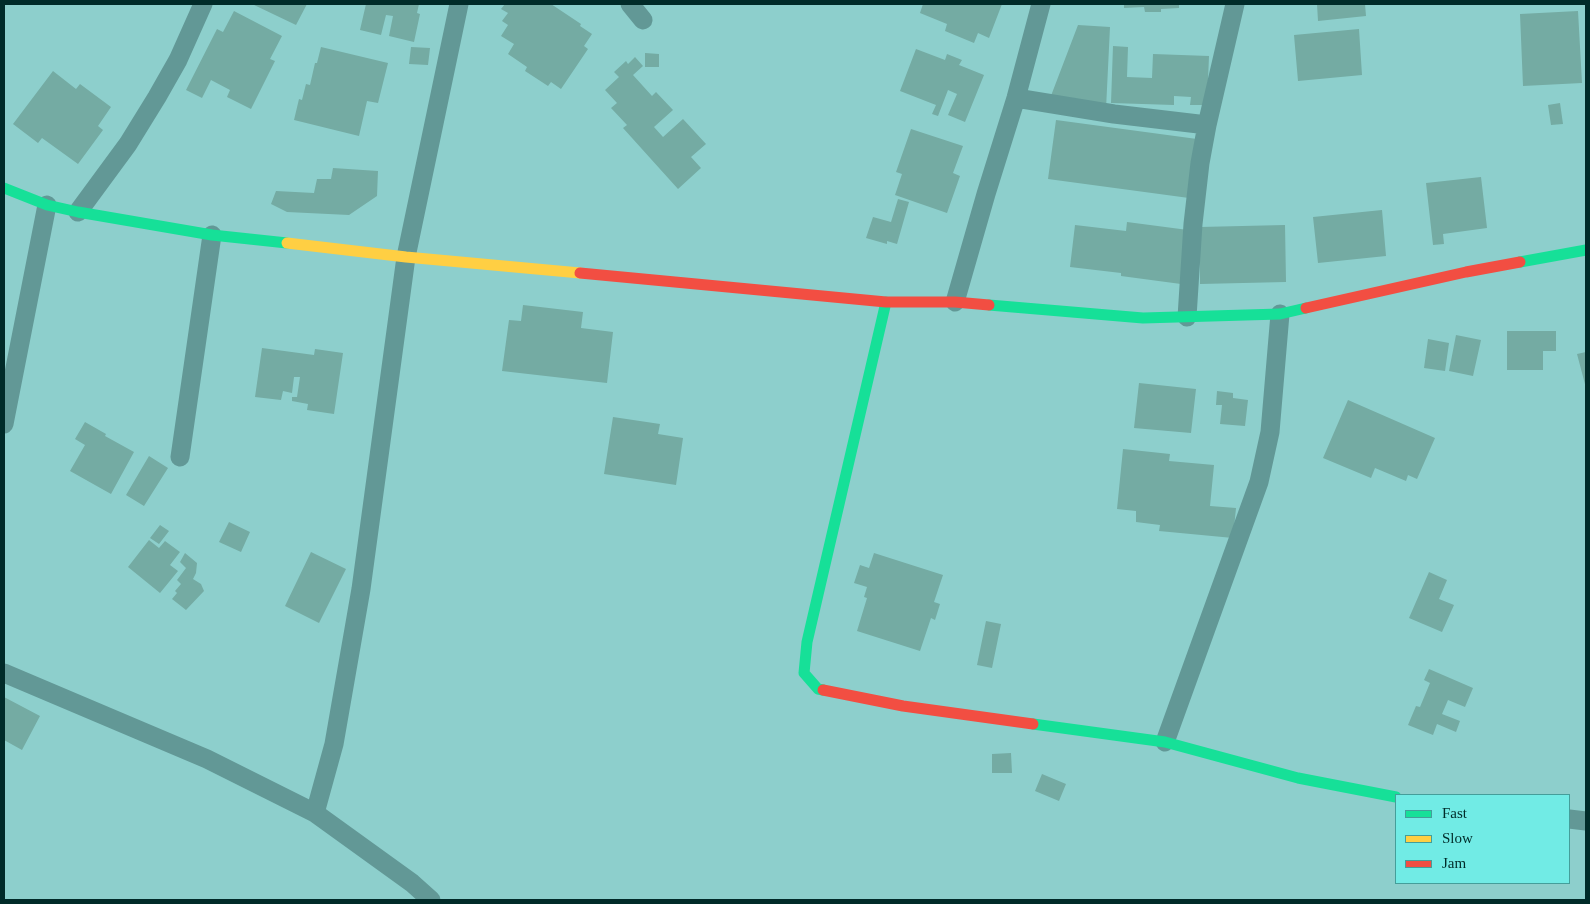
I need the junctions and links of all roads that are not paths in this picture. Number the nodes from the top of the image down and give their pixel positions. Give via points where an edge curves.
1 (203, 4) edge
2 (460, 4) edge
3 (630, 4) edge
4 (1041, 4) edge
5 (1235, 4) edge
6 (643, 20) dead end
7 (1016, 98) junction
8 (1207, 125) junction
9 (4, 188) edge
10 (47, 205) junction
11 (78, 212) junction
12 (212, 235) junction
13 (1586, 250) edge
14 (406, 257) junction
15 (886, 302) junction
16 (955, 302) junction
17 (1280, 314) junction
18 (1187, 318) junction
19 (4, 424) edge
20 (180, 457) dead end
21 (4, 673) edge
22 (1164, 742) junction
23 (1395, 797) edge
24 (315, 813) junction
25 (1570, 819) edge
26 (1586, 821) edge
27 (431, 900) edge

1 - 11 street via 157,97 128,144
2 - 14 street
3 - 6 street
4 - 7 street
5 - 8 street
7 - 8 street
7 - 16 street
8 - 18 street via 1195,198
9 - 10 street
10 - 11 street
10 - 19 street
11 - 12 street
12 - 14 street
12 - 20 street
13 - 17 street via 1466,272
14 - 15 street
14 - 24 street via 361,589 334,744
15 - 16 street
15 - 22 street via 807,642 804,673 818,689 903,706
16 - 18 street via 1143,318
17 - 18 street
17 - 22 street via 1270,432 1259,482
21 - 24 street via 207,759
22 - 23 street via 1298,778
24 - 27 street
25 - 26 street

